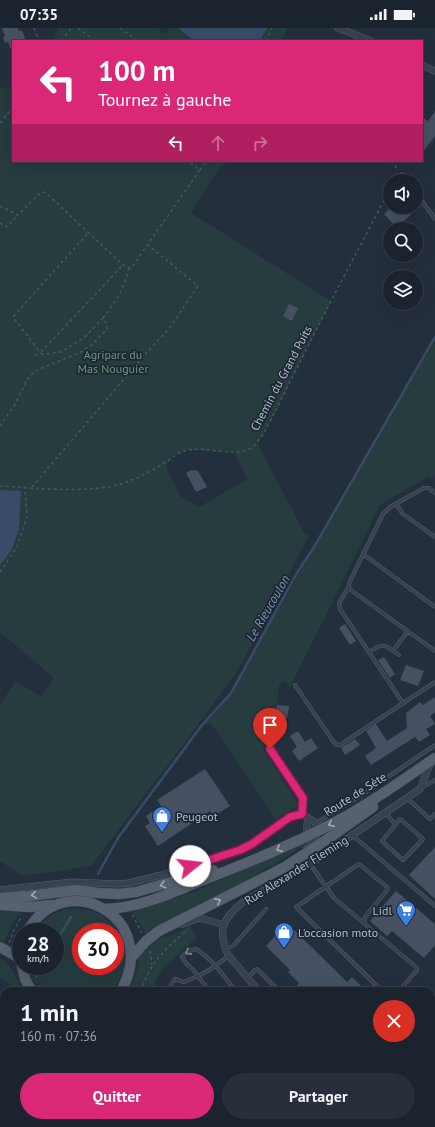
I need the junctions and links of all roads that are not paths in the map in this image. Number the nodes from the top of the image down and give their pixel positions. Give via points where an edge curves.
1 (338, 28) edge
2 (368, 40) edge
3 (423, 65) edge
4 (435, 71) edge
5 (423, 203) edge
6 (435, 219) edge
7 (435, 493) edge
8 (396, 504) junction
9 (435, 537) edge
10 (363, 554) junction
11 (348, 588) junction
12 (435, 607) edge
13 (408, 632) junction
14 (393, 651) junction
15 (435, 651) edge
16 (368, 652) junction
17 (399, 655) dead end
18 (435, 682) edge
19 (295, 685) dead end
20 (403, 703) junction
21 (435, 745) edge
22 (270, 749) dead end
23 (435, 758) edge
24 (432, 766) edge
25 (435, 780) edge
26 (420, 789) junction
27 (407, 798) junction
28 (385, 812) junction
29 (302, 814) junction
30 (435, 814) edge
31 (309, 819) junction
32 (395, 824) junction
33 (317, 827) junction
34 (352, 835) junction
35 (307, 836) junction
36 (307, 859) junction
37 (227, 871) junction
38 (325, 886) junction
39 (0, 890) edge
40 (0, 898) edge
41 (0, 905) edge
42 (55, 905) junction
43 (435, 906) edge
44 (105, 909) junction
45 (266, 909) dead end
46 (364, 922) junction
47 (32, 923) edge
48 (174, 924) junction
49 (224, 925) junction
50 (3, 948) edge
51 (225, 948) junction
52 (12, 954) edge
53 (229, 956) junction
54 (132, 957) junction
55 (216, 966) junction
56 (24, 975) edge
57 (198, 977) junction
58 (248, 978) junction
59 (30, 987) edge
60 (123, 987) edge
61 (170, 987) edge
62 (207, 987) edge
63 (233, 987) edge
64 (256, 987) edge
65 (275, 987) edge
66 (378, 987) edge
67 (402, 987) edge

1 - 2 street
3 - 4 street
5 - 6 lane
7 - 8 lane via 429,488 424,488
8 - 9 lane via 403,514
8 - 10 lane via 383,514
10 - 11 lane
10 - 12 lane
11 - 13 lane
11 - 16 lane via 339,603 340,609
13 - 14 lane
13 - 15 lane
14 - 16 lane via 380,645
14 - 17 lane
16 - 20 lane
18 - 20 lane
19 - 20 lane via 337,745
21 - 33 lane
22 - 29 lane via 303,798
23 -> 33 main road, Route de Sète via 350,814
24 - 26 street
24 - 36 main road, Route de Sète
25 - 26 lane
26 - 27 street, Rue Alexander Fleming
27 - 28 street, Rue Alexander Fleming
27 - 30 lane via 430,819
28 - 32 lane
28 - 34 street, Rue Alexander Fleming
29 - 31 street
29 - 39 street via 290,817 240,850 161,875 117,884 72,882
31 - 33 street
31 - 35 street
32 - 32 lane via 400,819 423,839 403,860 382,841
33 - 35 main road, Route de Sète
33 - 36 street via 315,840 306,848
34 - 36 street, Rue Alexander Fleming
34 - 43 lane
35 -> 37 main road, Route de Sète
36 - 38 lane
48 -> 36 main road, Route de Sète via 285,867
36 - 49 street, Rue Alexander Fleming via 243,902 231,913
37 -> 40 main road via 218,868 136,892 119,894 76,890
37 - 44 main road, Route de Sète via 125,908
38 - 46 lane via 334,898
38 - 46 lane via 359,864 387,887
38 - 66 lane via 296,907
41 - 42 main road
42 - 44 main road via 81,902
42 - 47 main road
44 - 54 main road via 125,930
45 - 51 lane via 233,946
46 - 67 lane via 416,967 417,970
48 - 49 street via 183,924 200,918
48 - 54 main road, Route de Sète via 146,941
49 - 51 street via 222,940
50 - 52 main road
51 - 53 street
53 - 55 lane
53 - 58 street
54 - 60 main road
55 - 57 lane
55 -> 57 lane via 196,949 184,954 183,959
55 - 63 lane
56 - 59 main road
57 - 61 lane via 184,982 175,979
57 - 62 lane
58 - 64 street
58 - 65 lane via 257,969

